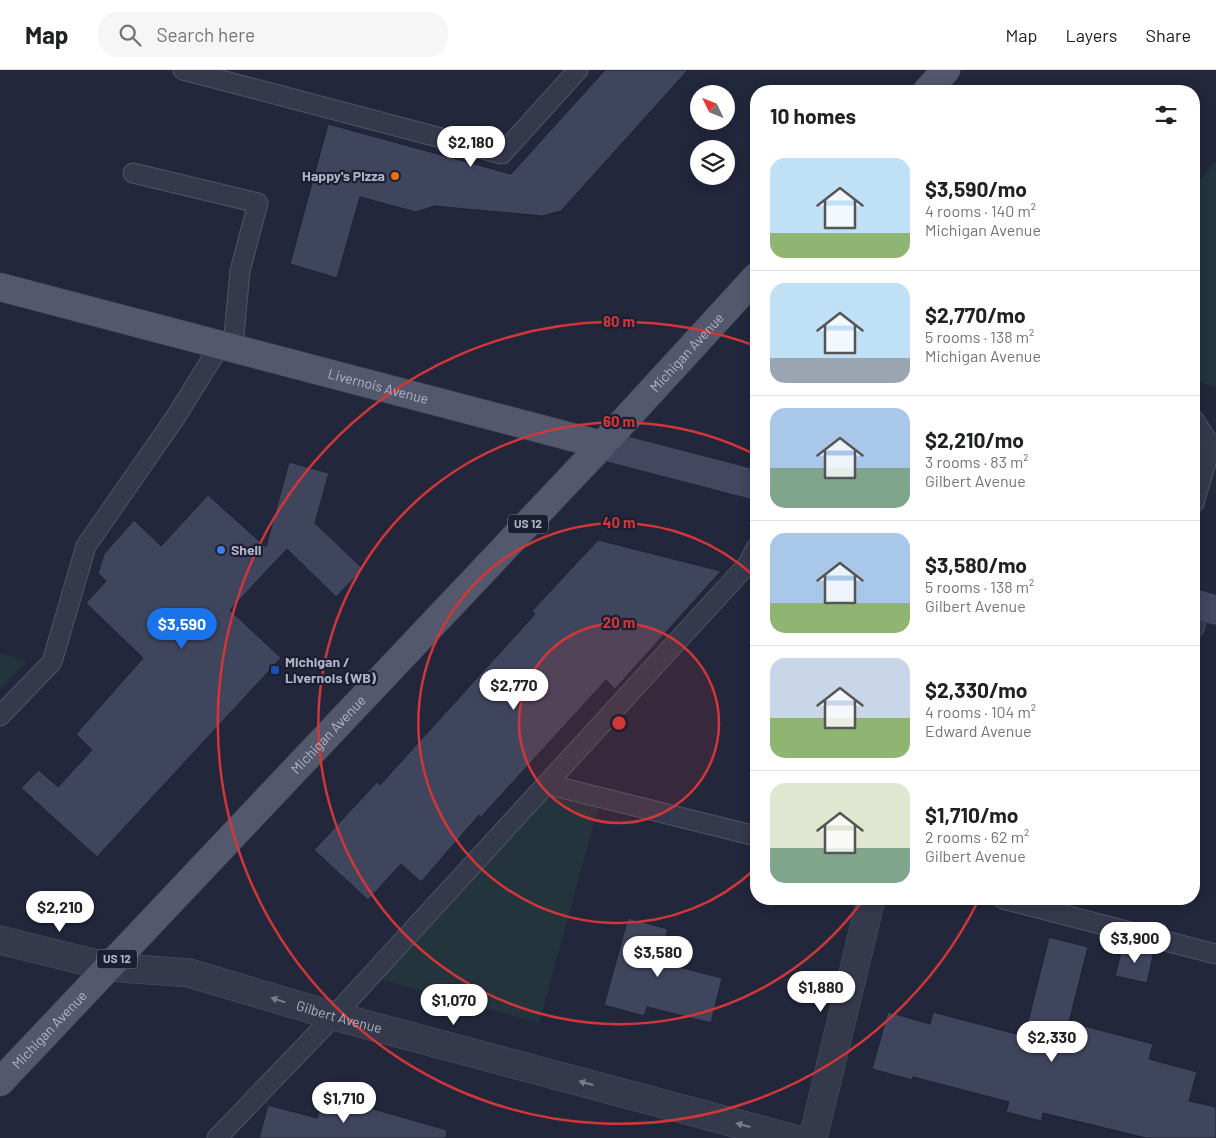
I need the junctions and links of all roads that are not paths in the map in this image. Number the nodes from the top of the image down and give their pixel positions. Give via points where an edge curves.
1 (183, 70) edge
2 (578, 70) edge
3 (946, 70) edge
4 (932, 85) edge
5 (133, 173) dead end
6 (750, 284) edge
7 (0, 287) edge
8 (227, 346) junction
9 (1200, 429) edge
10 (602, 445) junction
11 (1200, 483) edge
12 (750, 484) edge
13 (750, 560) edge
14 (0, 716) edge
15 (546, 784) junction
16 (750, 835) edge
17 (870, 905) edge
18 (1026, 905) edge
19 (0, 940) edge
20 (1216, 954) edge
21 (109, 967) junction
22 (334, 1016) junction
23 (0, 1082) edge
24 (217, 1138) edge
25 (790, 1138) edge
26 (813, 1138) edge

1 - 2 lane via 502,154
3 - 4 main road
5 - 8 lane via 258,203 240,271
6 - 10 main road, Michigan Avenue / US 12
7 - 8 main road, Livernois Avenue
8 - 10 main road, Livernois Avenue
8 - 14 lane via 86,546 52,662
9 - 11 lane via 1211,446
10 - 12 main road, Livernois Avenue
10 - 21 main road, Michigan Avenue / US 12
13 - 15 lane
15 - 16 lane
15 - 22 lane
17 - 26 street
18 - 20 lane
19 - 21 street, Gilbert Avenue
22 -> 21 street, Gilbert Avenue via 189,973
21 - 23 main road, Michigan Avenue / US 12
22 - 24 lane
25 -> 22 street, Gilbert Avenue

